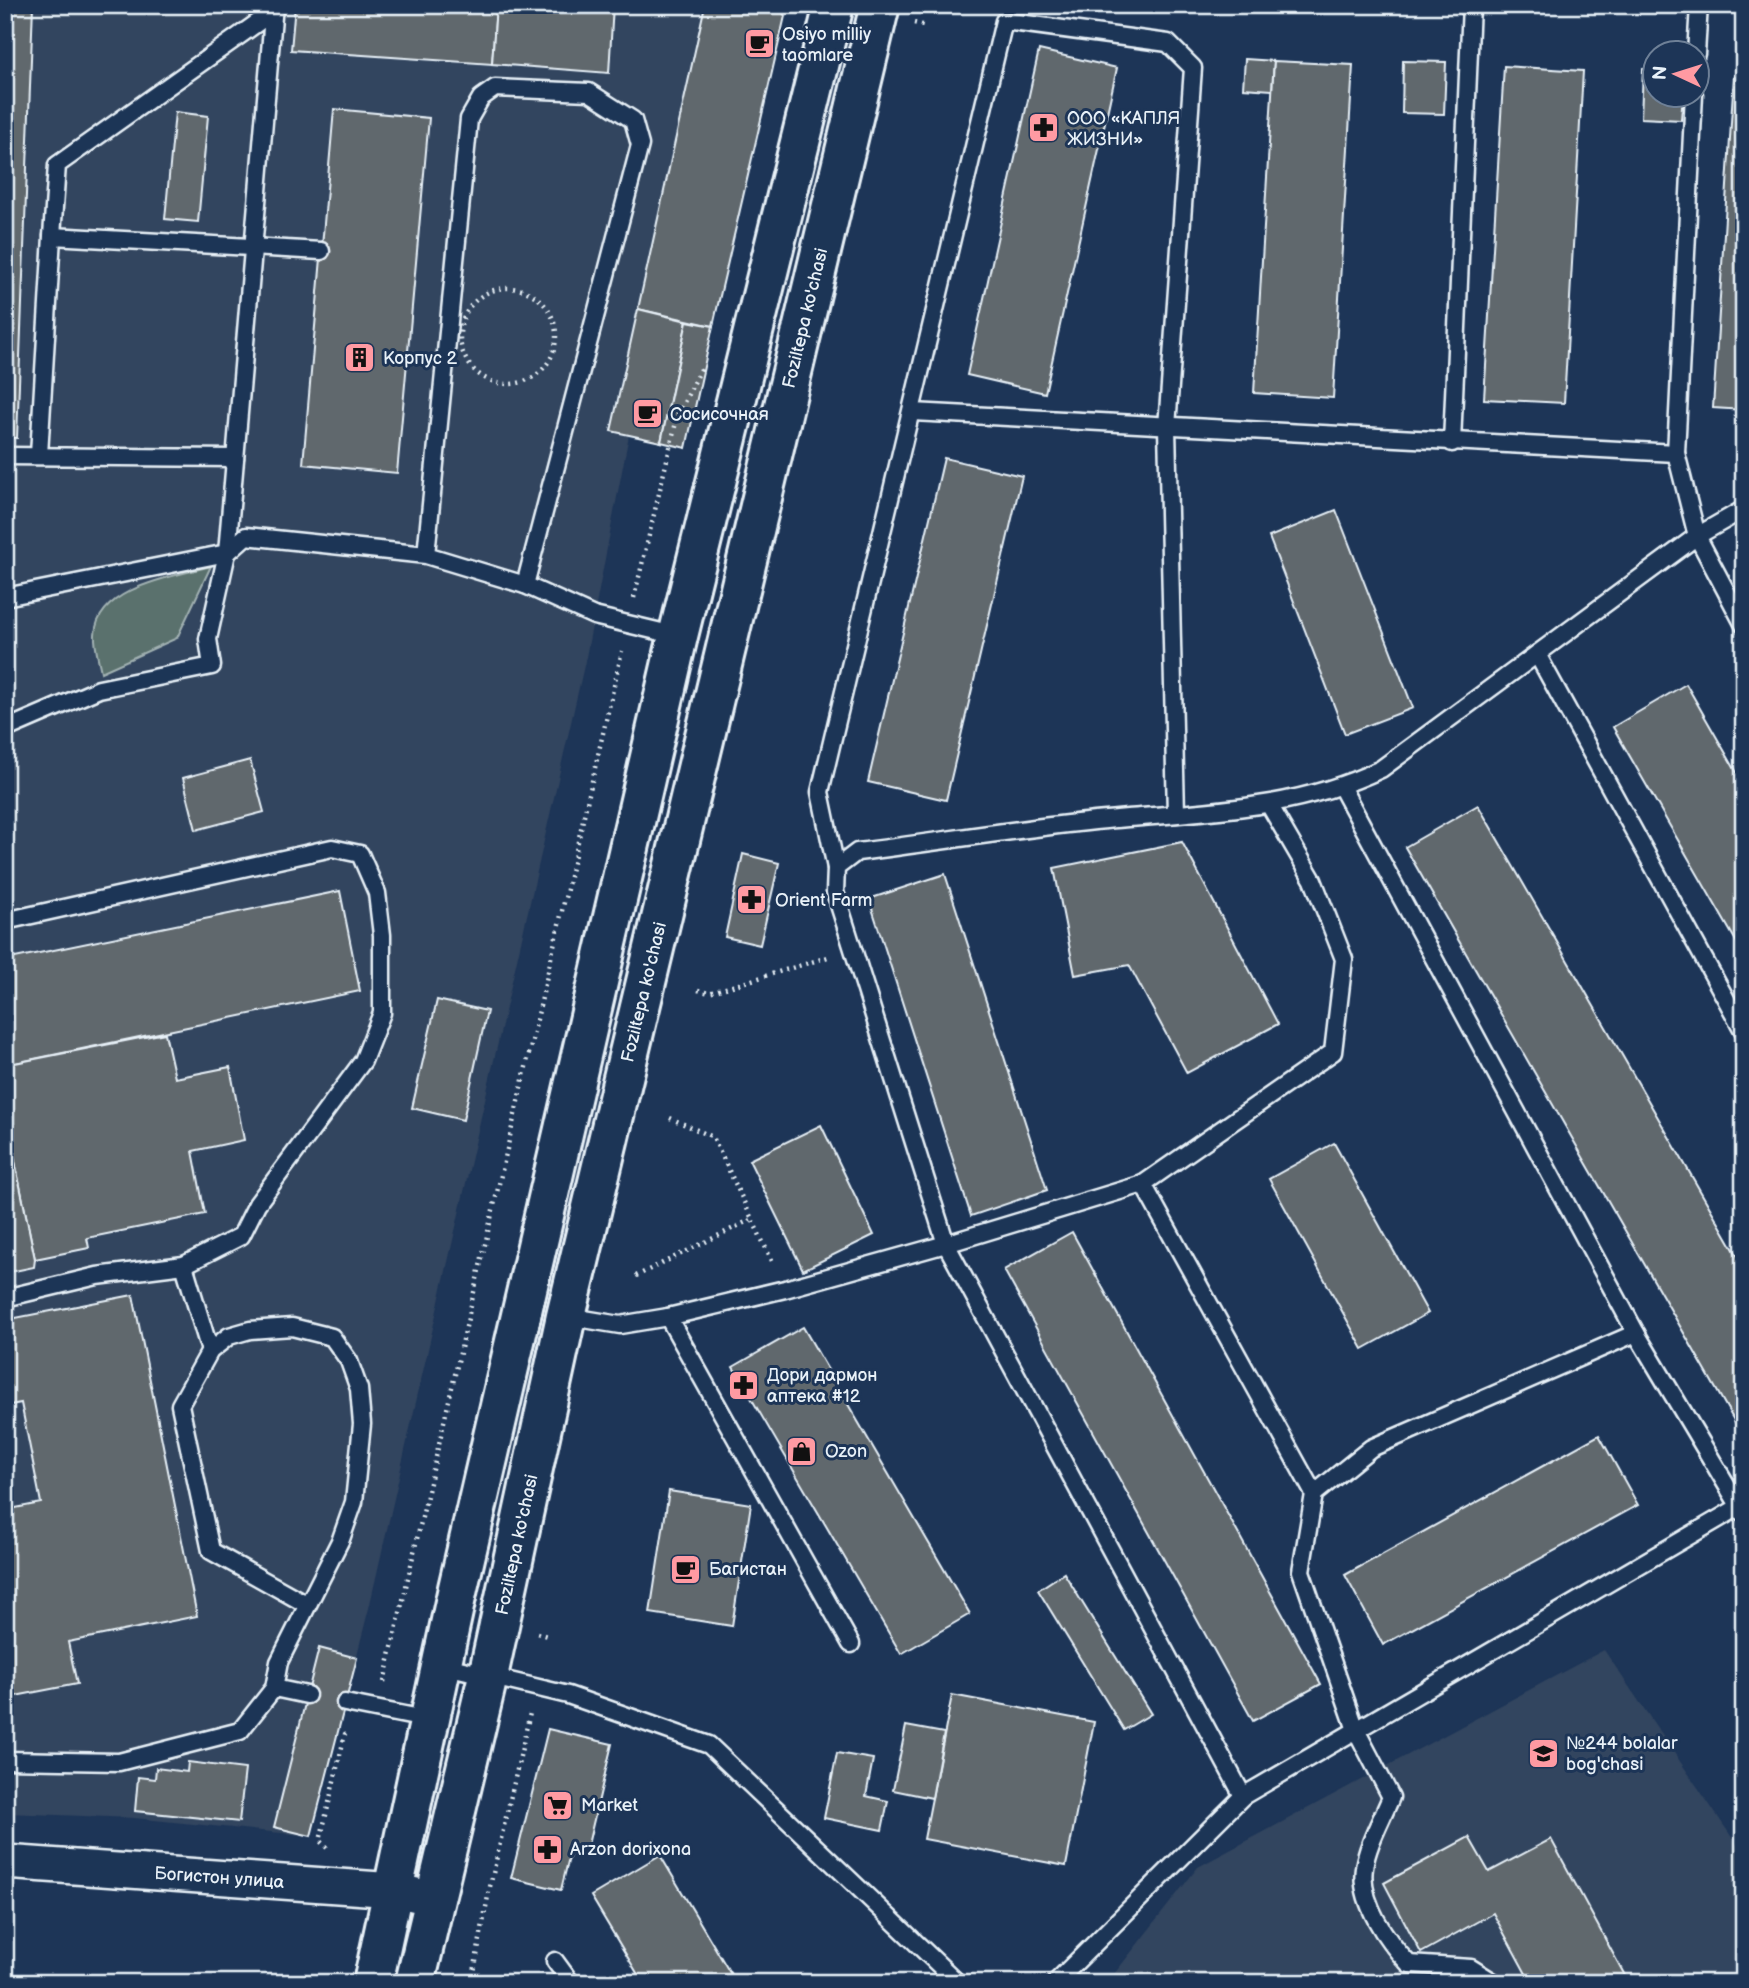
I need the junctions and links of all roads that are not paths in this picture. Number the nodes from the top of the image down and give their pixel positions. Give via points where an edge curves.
1 (835, 5) edge
2 (880, 5) edge
3 (1471, 5) edge
4 (1699, 5) edge
5 (274, 8) edge
6 (1697, 38) edge
7 (1693, 108) edge
8 (52, 236) junction
9 (253, 245) junction
10 (321, 251) dead end
11 (913, 412) junction
12 (1167, 427) junction
13 (1452, 443) junction
14 (1676, 453) junction
15 (40, 455) junction
16 (5, 456) edge
17 (235, 458) junction
18 (1744, 509) edge
19 (1697, 536) junction
20 (227, 553) junction
21 (426, 555) junction
22 (525, 585) junction
23 (5, 597) edge
24 (1744, 625) edge
25 (678, 636) junction
26 (1537, 654) junction
27 (5, 725) edge
28 (1342, 788) junction
29 (1270, 806) junction
30 (1176, 814) junction
31 (836, 868) junction
32 (5, 921) edge
33 (1744, 1032) edge
34 (1143, 1184) junction
35 (946, 1244) junction
36 (184, 1265) junction
37 (5, 1298) edge
38 (566, 1317) junction
39 (668, 1317) junction
40 (1636, 1333) junction
41 (210, 1351) junction
42 (1314, 1494) junction
43 (1743, 1508) edge
44 (306, 1604) junction
45 (851, 1644) dead end
46 (442, 1665) junction
47 (488, 1676) junction
48 (274, 1688) junction
49 (307, 1695) dead end
50 (345, 1703) dead end
51 (430, 1720) junction
52 (1356, 1730) junction
53 (5, 1760) edge
54 (1243, 1796) junction
55 (5, 1862) edge
56 (394, 1890) junction
57 (435, 1899) junction
58 (555, 1961) dead end
59 (373, 1983) edge
60 (415, 1983) edge
61 (571, 1983) edge
62 (958, 1983) edge
63 (1055, 1983) edge
64 (1495, 1983) edge

1 - 25 main road
2 - 38 main road, Foziltepa ko'chasi
3 - 13 lane
4 - 6 lane
5 - 8 lane via 57,164
5 - 9 lane
7 - 14 lane
8 - 9 lane
8 - 15 lane
9 - 10 lane
9 - 17 lane
11 - 12 lane
11 - 12 lane via 1004,22 1168,43 1193,68
11 - 31 lane via 820,792
12 - 13 lane
12 - 30 lane
13 - 14 lane
14 - 19 lane
15 - 16 lane
15 - 17 lane
17 - 20 lane
18 - 19 lane
19 - 24 lane
19 - 26 lane
20 - 21 lane via 246,536
20 - 23 lane
20 - 27 lane via 208,639 212,666 99,689 6,729
21 - 22 lane
21 - 22 lane via 469,119 481,99 495,88 589,92 633,120 640,145
22 - 25 lane via 594,616
25 - 46 main road
26 - 28 lane via 1381,769
26 - 33 lane
28 - 29 lane
28 - 40 lane
29 - 30 lane
29 - 34 lane via 1312,880 1344,959 1333,1052
30 - 31 lane via 858,852
31 - 35 lane via 835,892
32 - 36 lane via 332,848 360,854 377,893 382,935 382,1013 363,1061 257,1204 241,1236
34 - 35 lane
34 - 42 lane
35 - 39 lane
35 - 54 lane
36 - 37 lane via 97,1276
36 - 41 lane
38 - 39 lane via 621,1325
38 - 47 main road, Foziltepa ko'chasi
39 - 45 lane
40 - 42 lane via 1371,1448
40 - 43 lane
41 - 44 lane via 180,1405 211,1551
41 - 44 lane via 229,1336 292,1326 332,1337 349,1361 359,1389 362,1424 354,1502 341,1539
42 - 52 lane via 1301,1571
43 - 52 lane
44 - 48 lane via 279,1662
46 - 47 lane
46 - 51 main road
47 - 57 main road, Foziltepa ko'chasi
47 - 62 lane via 568,1695 709,1745
48 - 49 lane
48 - 53 lane via 240,1731 119,1762
50 - 51 lane
51 - 56 main road
52 - 54 lane
52 - 64 lane via 1391,1797 1364,1865 1363,1885 1389,1942 1409,1964 1471,1968
54 - 63 lane
55 - 56 street, Богистон улица
56 - 57 street, Богистон улица
56 - 59 main road
57 - 60 main road, Foziltepa ko'chasi
58 - 61 lane

